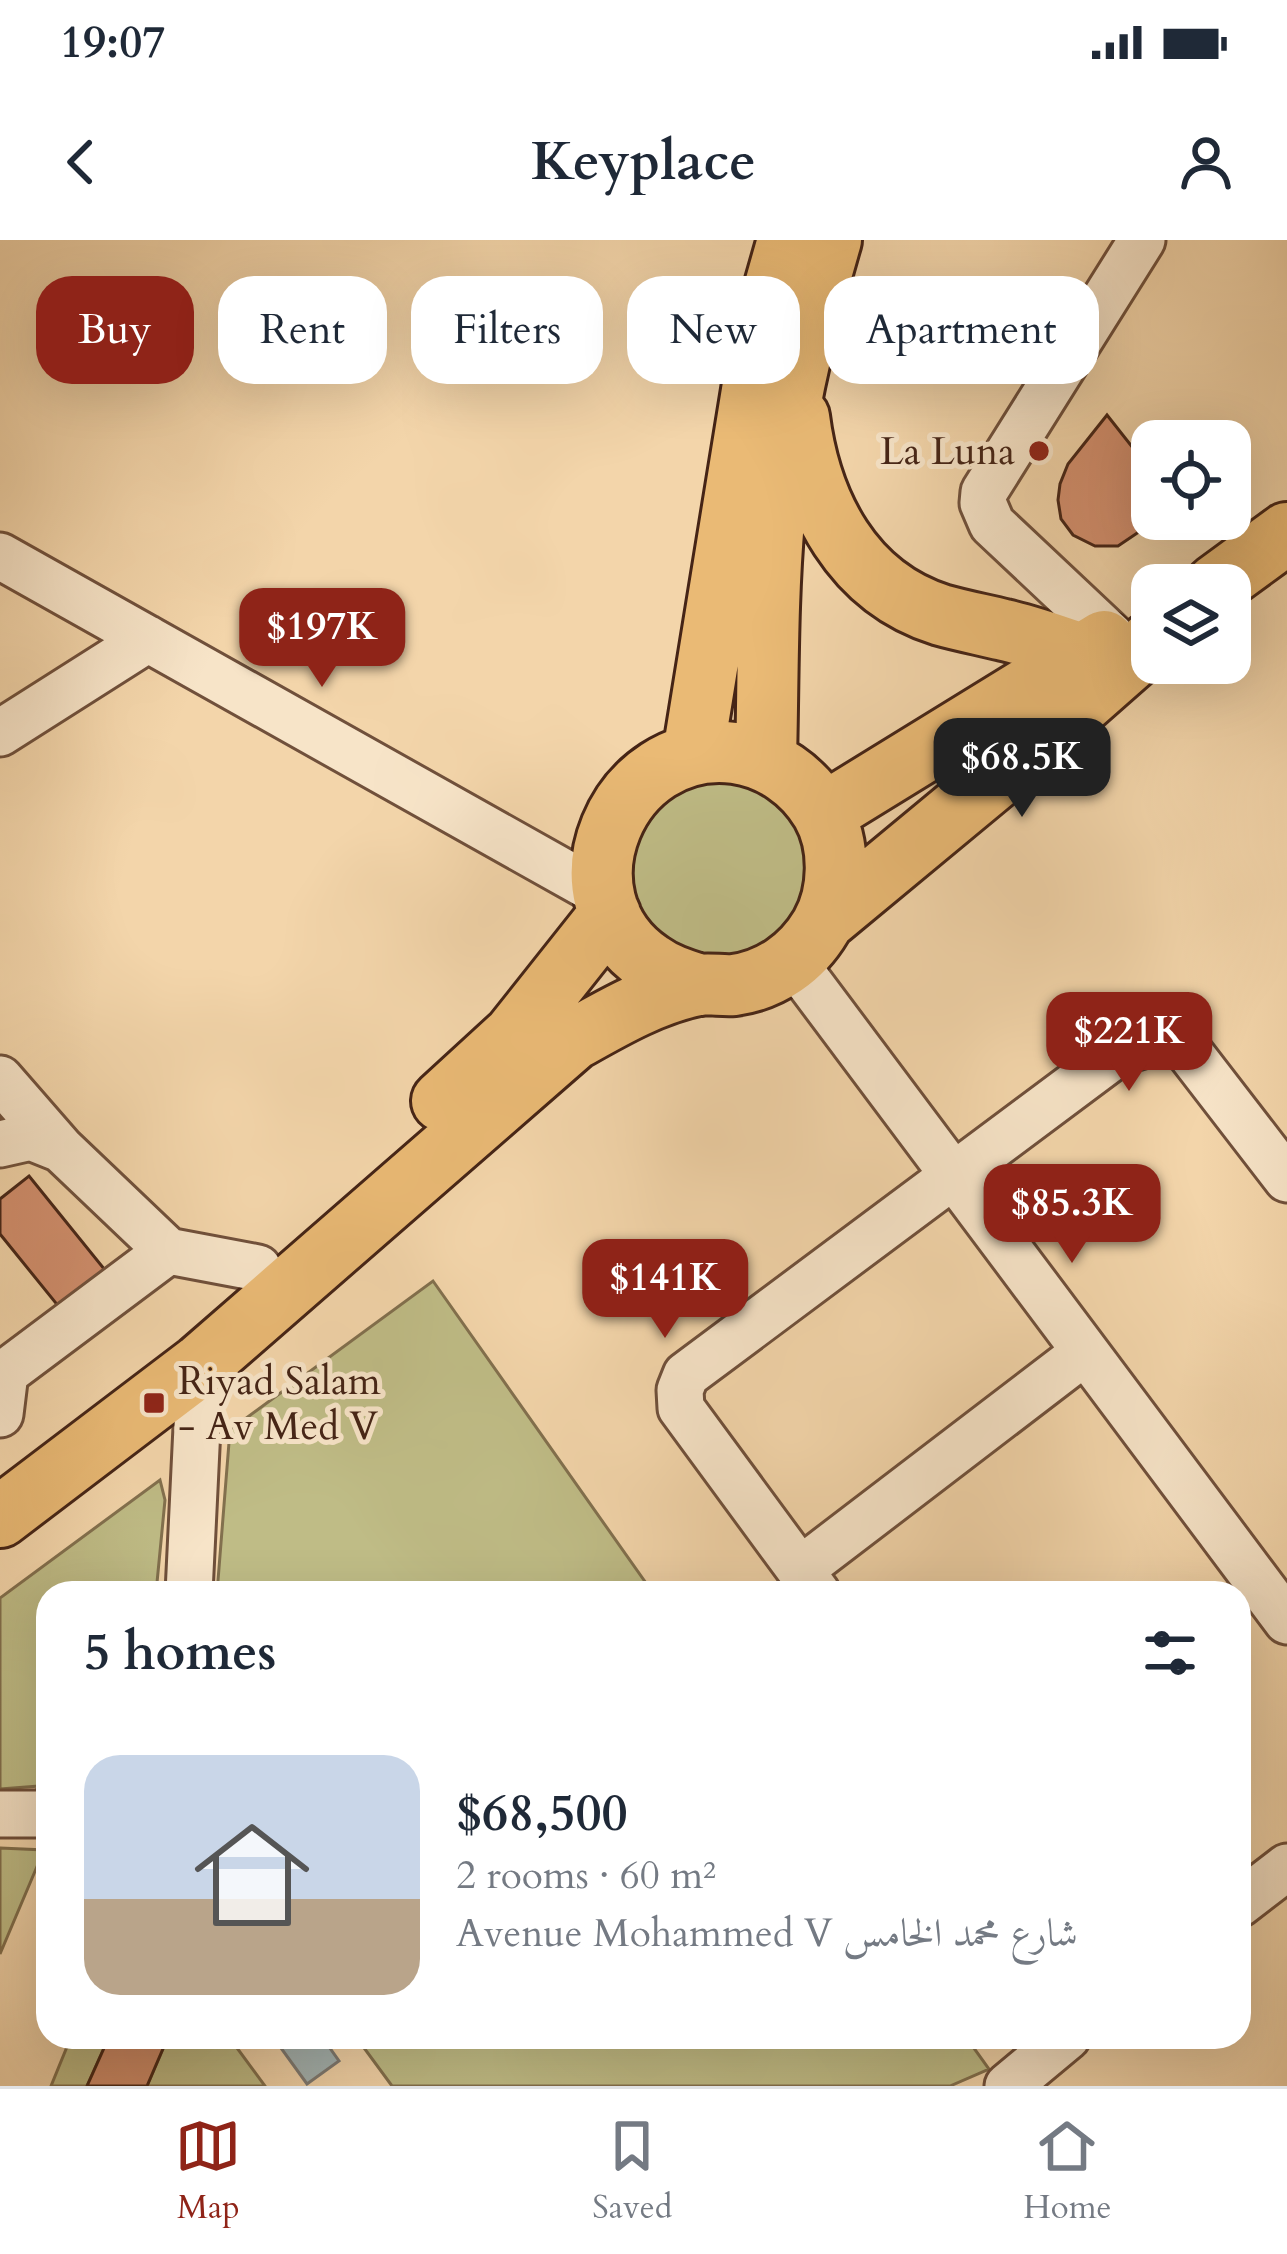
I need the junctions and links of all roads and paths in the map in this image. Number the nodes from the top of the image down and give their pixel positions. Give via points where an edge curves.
1 (788, 240) edge
2 (831, 240) edge
3 (1142, 240) edge
4 (800, 355) edge
5 (793, 384) edge
6 (794, 384) edge
7 (1287, 533) edge
8 (0, 556) edge
9 (1245, 564) edge
10 (1125, 637) edge
11 (148, 639) junction
12 (0, 733) edge
13 (694, 754) junction
14 (766, 760) junction
15 (823, 814) junction
16 (607, 904) junction
17 (809, 940) junction
18 (700, 985) junction
19 (0, 1078) edge
20 (0, 1144) edge
21 (61, 1149) junction
22 (954, 1177) junction
23 (1287, 1180) edge
24 (168, 1250) junction
25 (258, 1268) junction
26 (1085, 1352) junction
27 (200, 1366) junction
28 (2, 1383) edge
29 (0, 1466) edge
30 (0, 1516) edge
31 (1262, 1579) edge
32 (190, 1581) edge
33 (808, 1581) edge
34 (1287, 1621) edge
35 (0, 1814) edge
36 (36, 1814) edge
37 (1287, 1867) edge
38 (1251, 1895) edge
39 (1053, 2049) edge
40 (1008, 2086) edge

1 - 13 main road via 761,335
2 - 4 main road
3 - 10 street via 982,503 992,524
5 - 14 main road via 774,519
6 - 10 main road via 803,452 834,531 886,589 938,614 1010,631
7 - 9 main road
8 - 11 street
10 - 15 main road
10 - 17 main road via 1001,774
11 - 12 street
11 - 16 street
13 - 14 main road
13 - 16 main road via 651,773 619,806 603,849
14 - 15 main road
15 - 17 main road via 836,885
16 - 18 main road via 646,961
16 - 25 main road via 514,1035
17 - 18 main road via 764,977
17 - 22 street
18 - 27 main road via 624,1011 573,1040
19 - 21 street
20 - 21 street via 31,1137
21 - 24 street
22 - 23 street via 1098,1065 1159,1040 1186,1048
22 - 26 street
22 - 33 street via 725,1345 680,1390 681,1408
24 - 25 street
24 - 28 street
25 - 29 main road
26 - 31 street
26 - 33 street
27 - 30 main road
27 - 32 street
31 - 34 street
35 - 36 street
37 - 38 street
39 - 40 street

